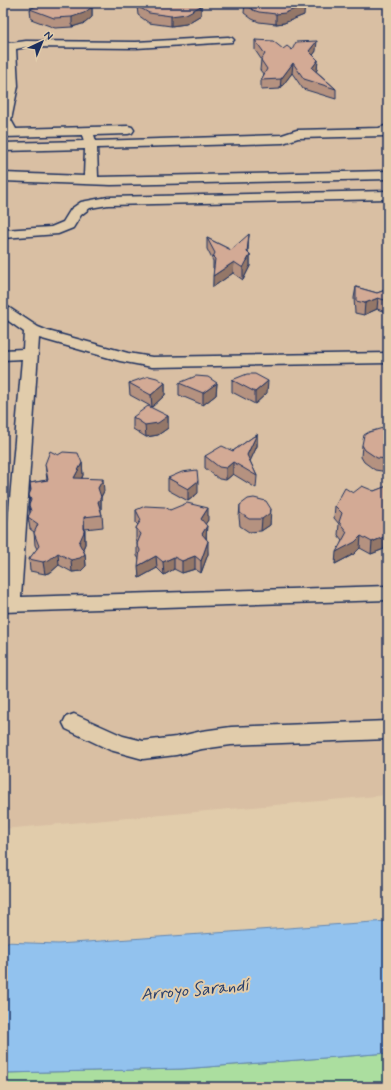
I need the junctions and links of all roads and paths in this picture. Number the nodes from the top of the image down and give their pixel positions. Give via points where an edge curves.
1 (228, 40) dead end
2 (6, 45) edge
3 (143, 130) dead end
4 (167, 130) dead end
5 (388, 130) edge
6 (87, 131) junction
7 (7, 133) edge
8 (297, 134) junction
9 (91, 144) junction
10 (3, 147) edge
11 (388, 175) edge
12 (3, 177) edge
13 (91, 180) junction
14 (388, 195) edge
15 (3, 234) edge
16 (3, 310) edge
17 (32, 330) junction
18 (30, 354) junction
19 (3, 355) edge
20 (388, 358) edge
21 (388, 593) edge
22 (7, 604) edge
23 (74, 723) dead end
24 (388, 730) edge

1 - 2 lane via 136,45
2 - 7 lane via 11,50 12,86 5,120
3 - 6 lane
4 - 8 lane via 263,129
5 - 8 lane
6 - 7 lane
6 - 9 lane
8 - 9 lane via 283,139
9 - 10 lane
9 - 13 lane
11 - 13 lane
12 - 13 lane
14 - 15 lane via 108,201 86,205 76,212 68,224 53,231
16 - 17 lane
17 - 18 lane
17 - 20 lane via 126,358 152,362
18 - 19 lane
18 - 22 lane
21 - 22 lane
23 - 24 lane via 118,744 143,750 231,736

